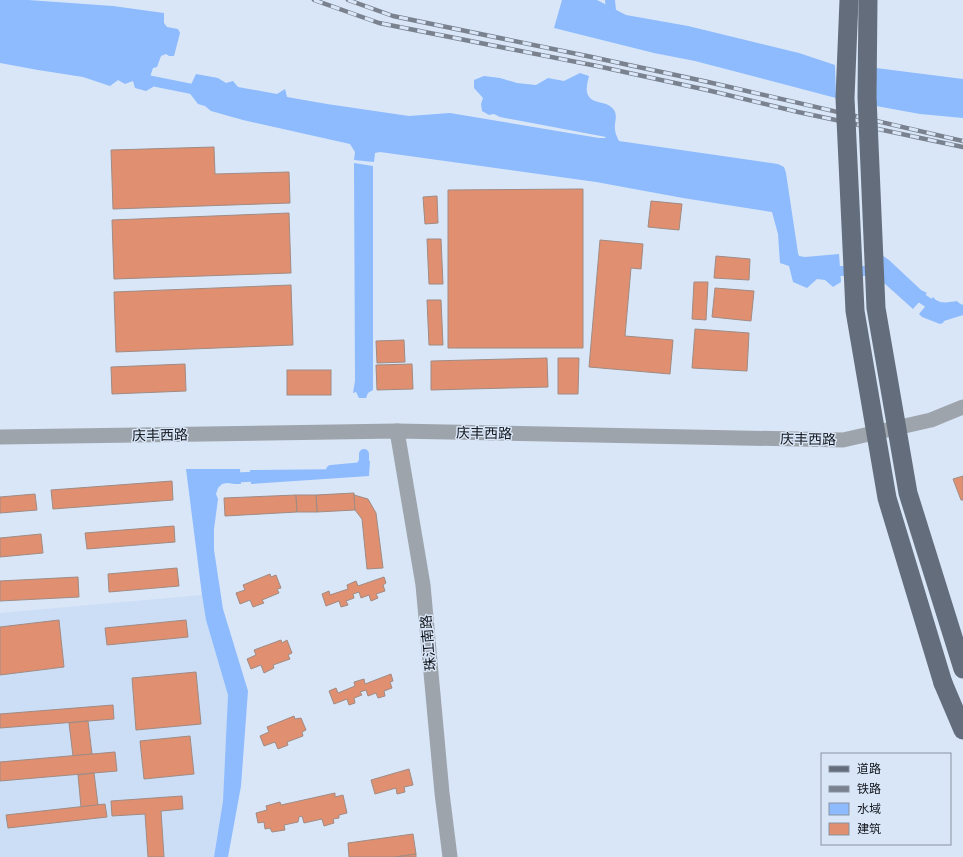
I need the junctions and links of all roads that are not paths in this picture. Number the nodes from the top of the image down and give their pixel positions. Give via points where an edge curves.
1 (849, 0) edge
2 (868, 0) edge
3 (963, 407) edge
4 (398, 431) junction
5 (0, 437) edge
6 (963, 669) edge
7 (963, 730) edge
8 (450, 857) edge

1 - 7 main road, bridge via 845,98 855,311 887,498 943,683
2 - 6 main road, bridge via 867,97 876,308 908,493
3 - 4 street, 庆丰西路 via 931,420 843,440
4 - 5 street, 庆丰西路
4 - 8 street, 珠江南路 via 423,585

